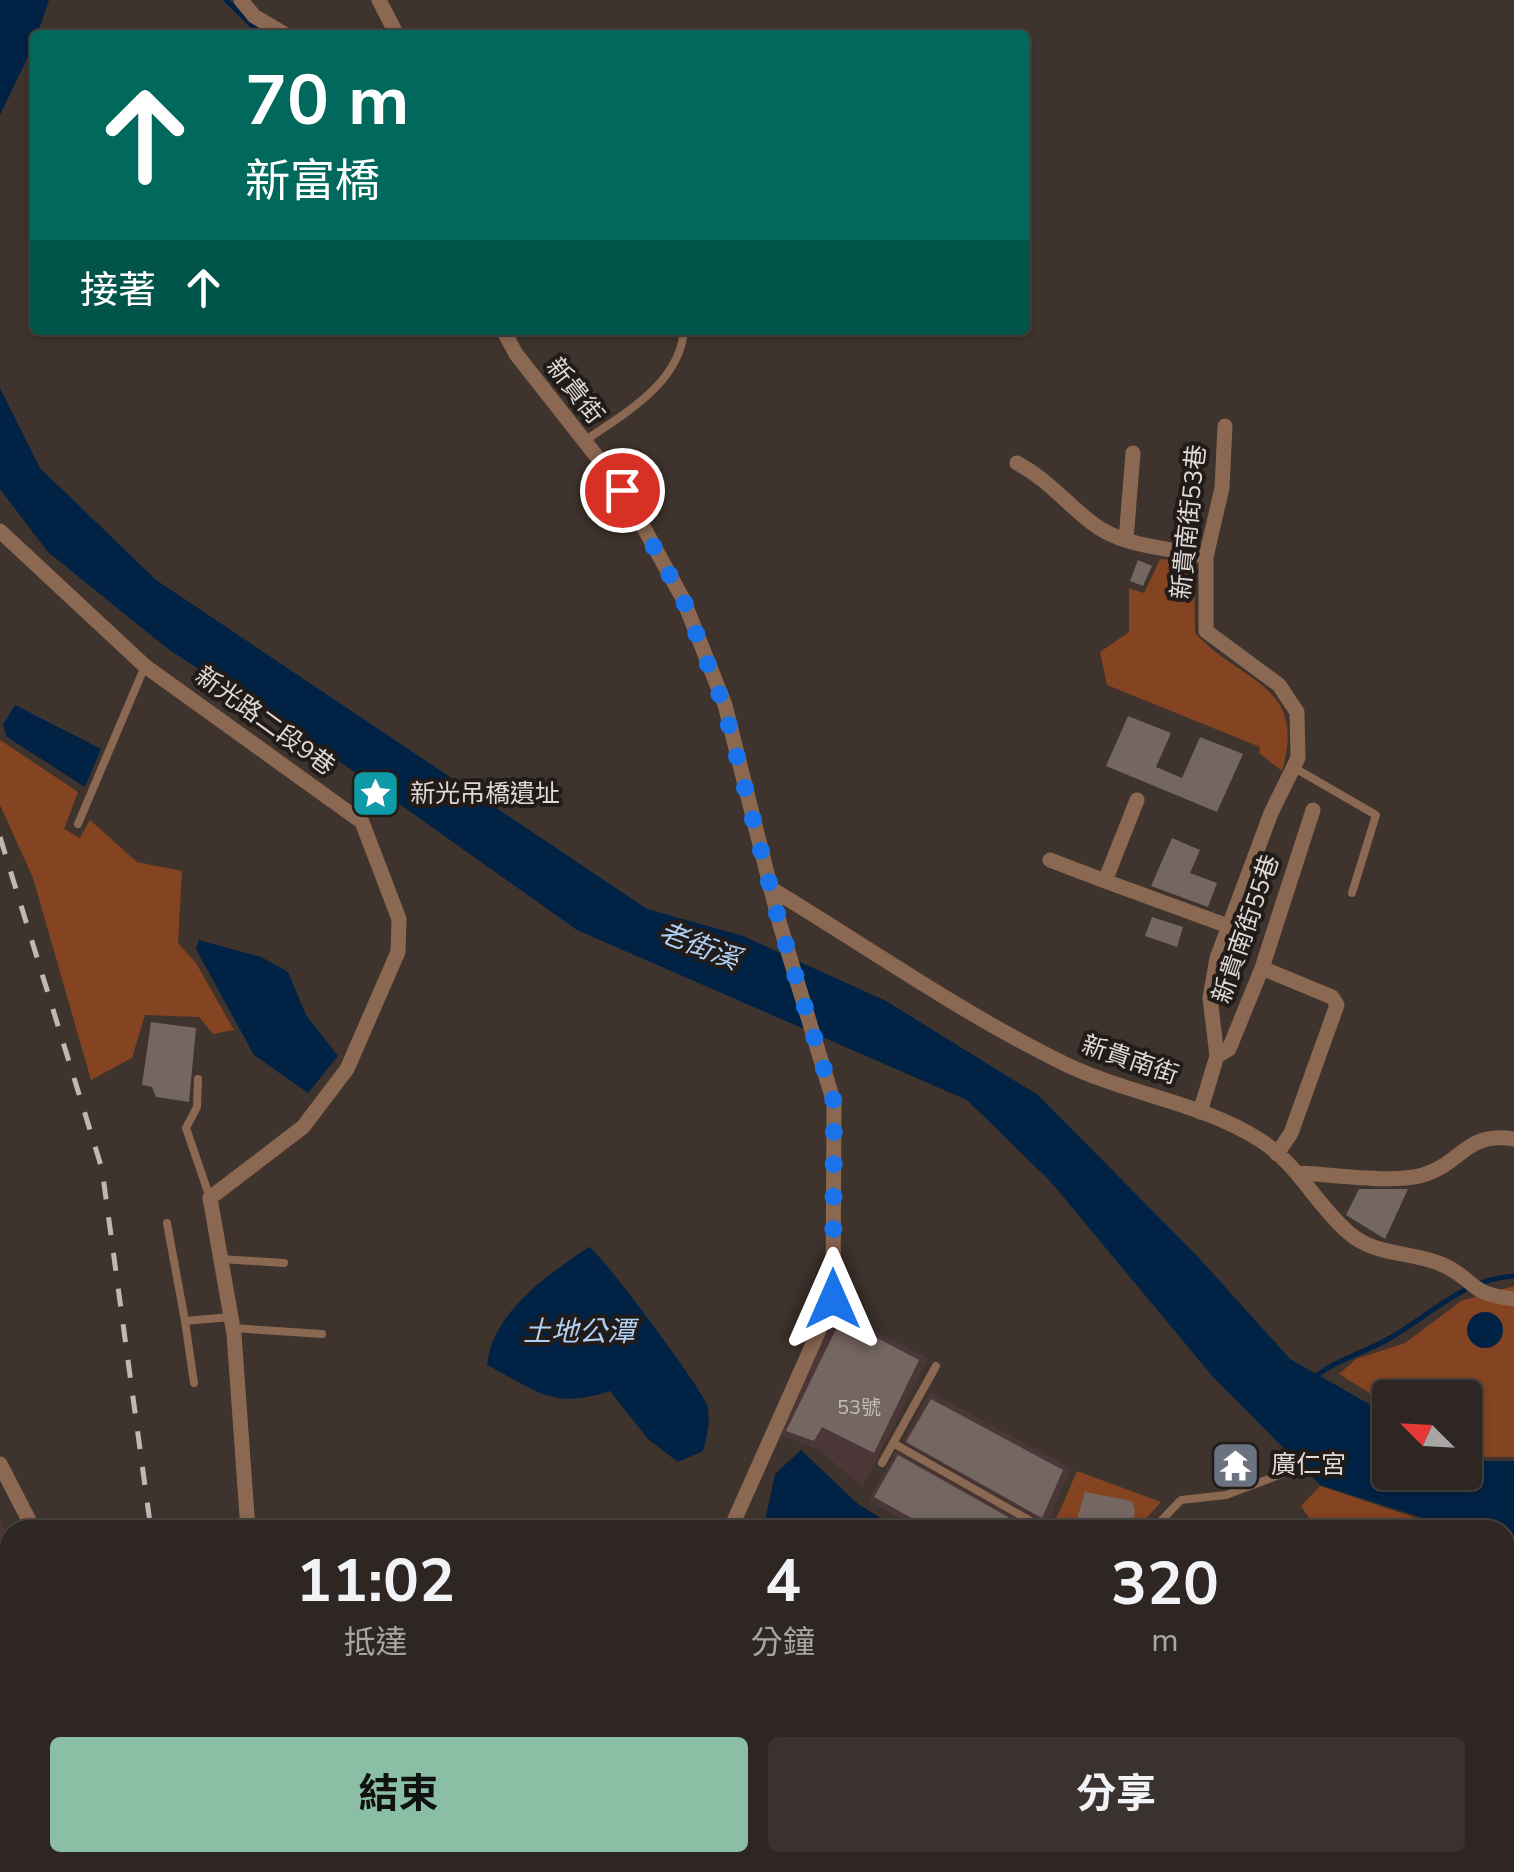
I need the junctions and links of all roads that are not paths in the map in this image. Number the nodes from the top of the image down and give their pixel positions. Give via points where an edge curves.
1 (242, 0) edge
2 (378, 0) edge
3 (278, 30) edge
4 (394, 30) edge
5 (506, 335) edge
6 (683, 335) edge
7 (1224, 426) dead end
8 (583, 442) junction
9 (1132, 453) dead end
10 (1017, 463) dead end
11 (2, 535) edge
12 (1126, 540) junction
13 (1206, 557) junction
14 (145, 666) junction
15 (1293, 767) junction
16 (1137, 800) dead end
17 (1313, 810) dead end
18 (78, 824) dead end
19 (1050, 860) dead end
20 (1105, 882) junction
21 (770, 888) junction
22 (1352, 893) dead end
23 (1228, 926) junction
24 (1262, 968) junction
25 (1216, 1056) junction
26 (198, 1079) dead end
27 (1200, 1112) junction
28 (1514, 1140) edge
29 (1277, 1154) junction
30 (1298, 1174) junction
31 (210, 1198) junction
32 (167, 1222) dead end
33 (221, 1259) junction
34 (284, 1262) dead end
35 (1514, 1298) edge
36 (186, 1321) junction
37 (232, 1322) junction
38 (322, 1334) dead end
39 (936, 1366) dead end
40 (194, 1383) dead end
41 (894, 1442) junction
42 (882, 1463) dead end
43 (0, 1464) edge
44 (1282, 1474) dead end
45 (29, 1520) edge
46 (247, 1520) edge
47 (734, 1520) edge
48 (1029, 1520) edge
49 (1161, 1520) edge

1 - 3 street
2 - 4 street
5 - 8 street, 新貴街
6 - 8 lane via 682,348 649,396
7 - 13 street, 新貴南街53巷 via 1222,488
8 - 21 street, 新貴街 via 622,490 683,599 724,706
9 - 12 street
10 - 12 street via 1093,524
11 - 14 street, 新光路二段9巷
12 - 13 street
13 - 15 street, 新貴南街53巷 via 1206,632 1278,685 1297,712
14 - 18 lane
14 - 31 street, 新光路二段9巷 via 362,822 399,918 398,952 347,1070 303,1128
15 - 22 lane via 1376,815
15 - 23 street, 新貴南街53巷
16 - 20 street
17 - 24 street, 新貴南街55巷
19 - 20 street
20 - 23 street
21 - 27 street, 新貴南街 via 1004,1033 1068,1066
21 - 47 street, 新貴街 via 834,1102 833,1299
23 - 25 street, 新貴南街53巷 via 1210,998
24 - 25 street, 新貴南街55巷 via 1229,1049
24 - 29 street via 1337,1005 1291,1133
25 - 27 street, 新貴南街53巷
26 - 31 lane via 186,1128
27 - 29 street, 新貴南街
28 - 30 street via 1474,1142 1424,1175
29 - 30 street, 新貴南街
30 - 35 street, 新貴南街 via 1349,1234 1394,1254 1440,1263 1477,1292
31 - 33 street
32 - 36 lane
33 - 34 lane
33 - 37 street
36 - 37 lane
36 - 40 lane
37 - 38 lane
37 - 46 street
39 - 41 lane
41 - 42 lane
41 - 48 lane
43 - 45 street
44 - 49 lane via 1226,1496 1180,1500

